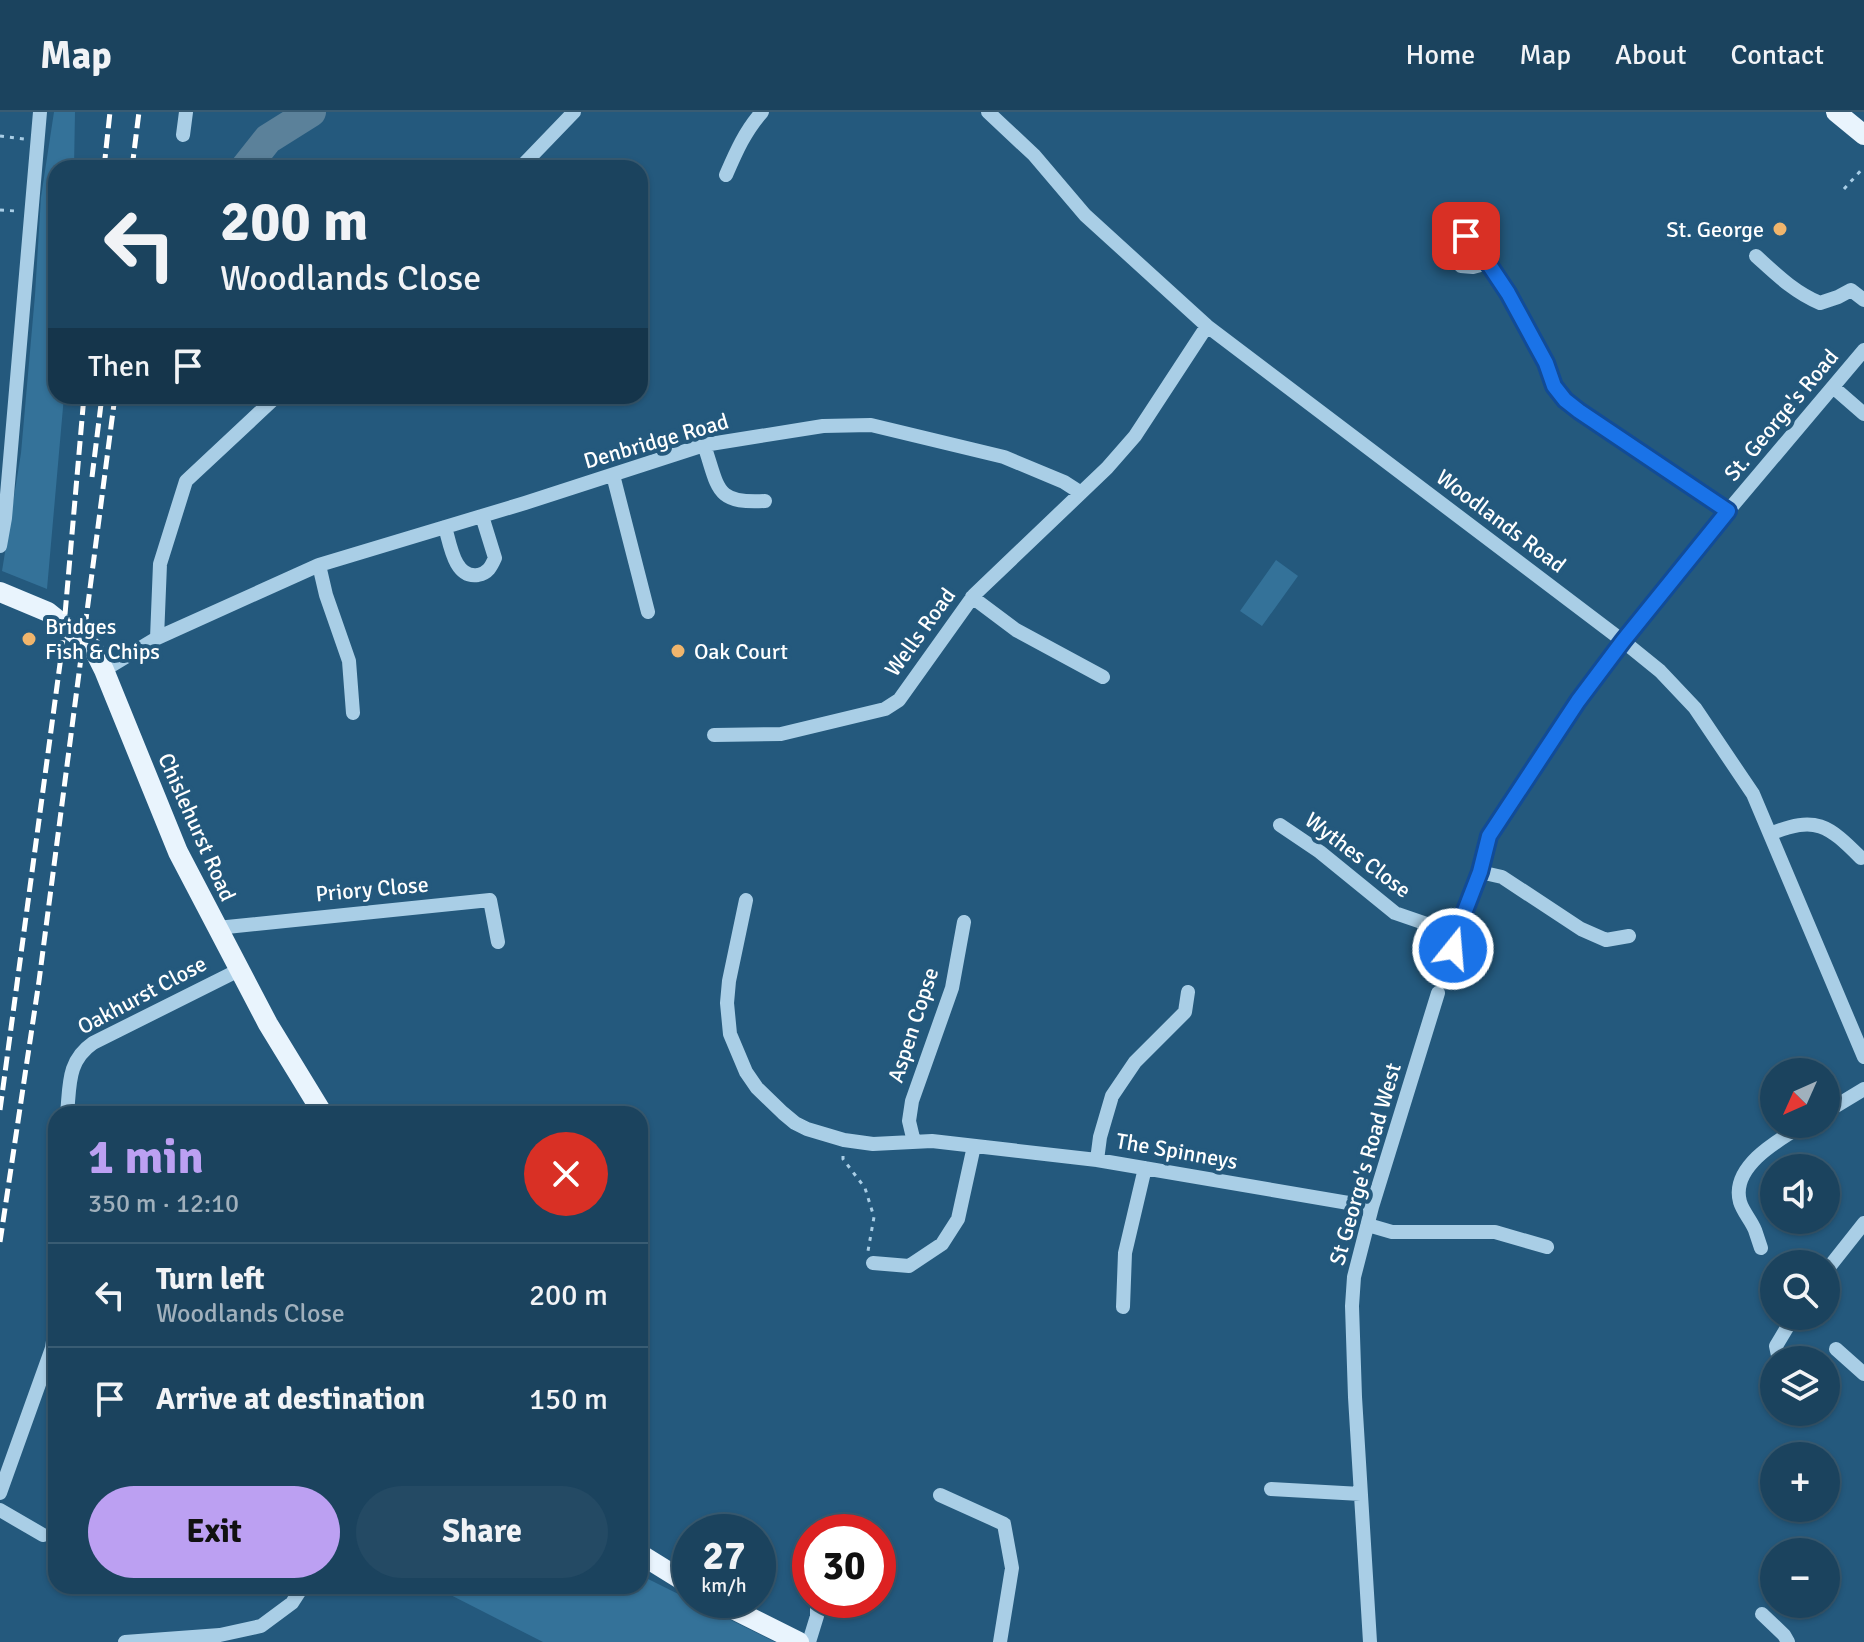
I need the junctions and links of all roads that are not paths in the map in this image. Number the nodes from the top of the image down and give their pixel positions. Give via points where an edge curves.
1 (40, 112) edge
2 (186, 112) edge
3 (574, 112) edge
4 (762, 112) edge
5 (988, 112) edge
6 (1836, 112) edge
7 (183, 135) dead end
8 (1864, 135) edge
9 (528, 160) edge
10 (726, 175) dead end
11 (1756, 256) dead end
12 (1488, 263) dead end
13 (1864, 300) edge
14 (1207, 326) junction
15 (1864, 350) edge
16 (1833, 387) junction
17 (268, 404) edge
18 (1864, 414) edge
19 (704, 445) junction
20 (613, 475) junction
21 (1081, 493) junction
22 (765, 501) dead end
23 (1728, 511) junction
24 (482, 516) junction
25 (445, 527) junction
26 (0, 546) edge
27 (319, 565) junction
28 (0, 592) edge
29 (972, 597) junction
30 (648, 612) dead end
31 (157, 638) junction
32 (1623, 641) junction
33 (104, 670) junction
34 (1103, 677) dead end
35 (353, 713) dead end
36 (714, 735) dead end
37 (1280, 825) dead end
38 (1770, 834) junction
39 (1861, 858) dead end
40 (1480, 872) junction
41 (746, 900) dead end
42 (964, 922) dead end
43 (217, 928) junction
44 (1629, 936) dead end
45 (1455, 941) joint
46 (498, 942) dead end
47 (239, 970) junction
48 (1188, 992) dead end
49 (1438, 993) road end
50 (1864, 1057) edge
51 (1864, 1089) edge
52 (1840, 1104) edge
53 (68, 1106) edge
54 (318, 1106) edge
55 (1785, 1138) edge
56 (914, 1142) junction
57 (974, 1146) junction
58 (1097, 1160) junction
59 (1145, 1168) junction
60 (1372, 1207) junction
61 (1864, 1223) edge
62 (1368, 1225) junction
63 (1547, 1247) dead end
64 (1761, 1248) dead end
65 (1840, 1253) edge
66 (873, 1263) road end
67 (1123, 1307) dead end
68 (1840, 1353) edge
69 (48, 1359) edge
70 (1864, 1374) edge
71 (1271, 1489) dead end
72 (0, 1493) edge
73 (1361, 1494) junction
74 (940, 1495) dead end
75 (0, 1510) edge
76 (43, 1535) dead end
77 (648, 1559) edge
78 (672, 1574) edge
79 (298, 1594) edge
80 (751, 1618) edge
81 (816, 1618) edge
82 (1766, 1618) edge
83 (125, 1642) edge
84 (799, 1642) edge
85 (809, 1642) edge
86 (1000, 1642) edge
87 (1370, 1642) edge
88 (1788, 1642) edge

1 - 26 street
2 - 7 street
3 - 9 street
4 - 10 street
5 - 14 street, Woodlands Road via 1034,155 1085,215
6 - 8 main road
11 - 13 street via 1787,285 1820,303 1851,290
12 - 23 street via 1565,400
14 - 21 street via 1135,436
14 - 32 street, Woodlands Road
15 - 16 street, St. George's Road
16 - 18 street
16 - 23 street, St. George's Road
17 - 31 street via 186,481 160,564
19 - 20 street, Denbridge Road
19 - 21 street, Denbridge Road via 823,426 871,425 1004,457
19 - 22 street via 725,496
20 - 24 street, Denbridge Road
20 - 30 street
21 - 29 street, Wells Road
23 - 32 street, St. George's Road
24 - 25 street, Denbridge Road
24 - 25 street via 495,558 482,575 460,569
25 - 27 street, Denbridge Road
27 - 31 street, Denbridge Road
27 - 35 street via 349,661
28 - 33 main road, Chislehurst Road via 48,612 93,648
29 - 34 street via 1016,630
29 - 36 street, Wells Road via 899,700 885,709 781,734
31 - 33 street, Denbridge Road
32 - 38 street, Woodlands Road via 1695,708 1753,794
32 - 40 street, St. George's Road via 1489,836
33 - 43 main road, Chislehurst Road via 178,852
37 - 45 street, Wythes Close via 1395,913
38 - 39 street via 1812,823 1841,838
38 - 50 street, Woodlands Road
40 - 44 street via 1502,877 1606,940
40 - 45 street, St. George's Road
41 - 56 street, The Spinneys via 727,1003 730,1034 757,1088 795,1123 815,1132 873,1144
42 - 56 street, Aspen Copse via 952,988 912,1101
43 - 46 street, Priory Close via 490,900
43 - 47 main road, Chislehurst Road
47 - 53 street, Oakhurst Close via 82,1051 71,1074
47 - 54 main road, Chislehurst Road
48 - 58 street via 1185,1012 1135,1062 1112,1096
49 - 60 street, St George's Road West
51 - 52 street
55 - 64 street via 1742,1176 1739,1199
56 - 57 street, The Spinneys
57 - 58 street, The Spinneys
57 - 66 street via 958,1219 942,1244 909,1266
58 - 59 street, The Spinneys
59 - 60 street, The Spinneys
59 - 67 street via 1125,1253
60 - 62 street, St George's Road West
61 - 65 street
62 - 63 street via 1392,1232 1495,1232
62 - 73 street, St George's Road West via 1352,1306
68 - 70 street
69 - 72 street
71 - 73 street
73 - 87 street, St George's Road West
74 - 86 street via 1004,1524 1012,1568
75 - 76 street
77 - 78 main road
79 - 83 street via 261,1626 220,1635
80 - 84 main road
81 - 85 street
82 - 88 street

